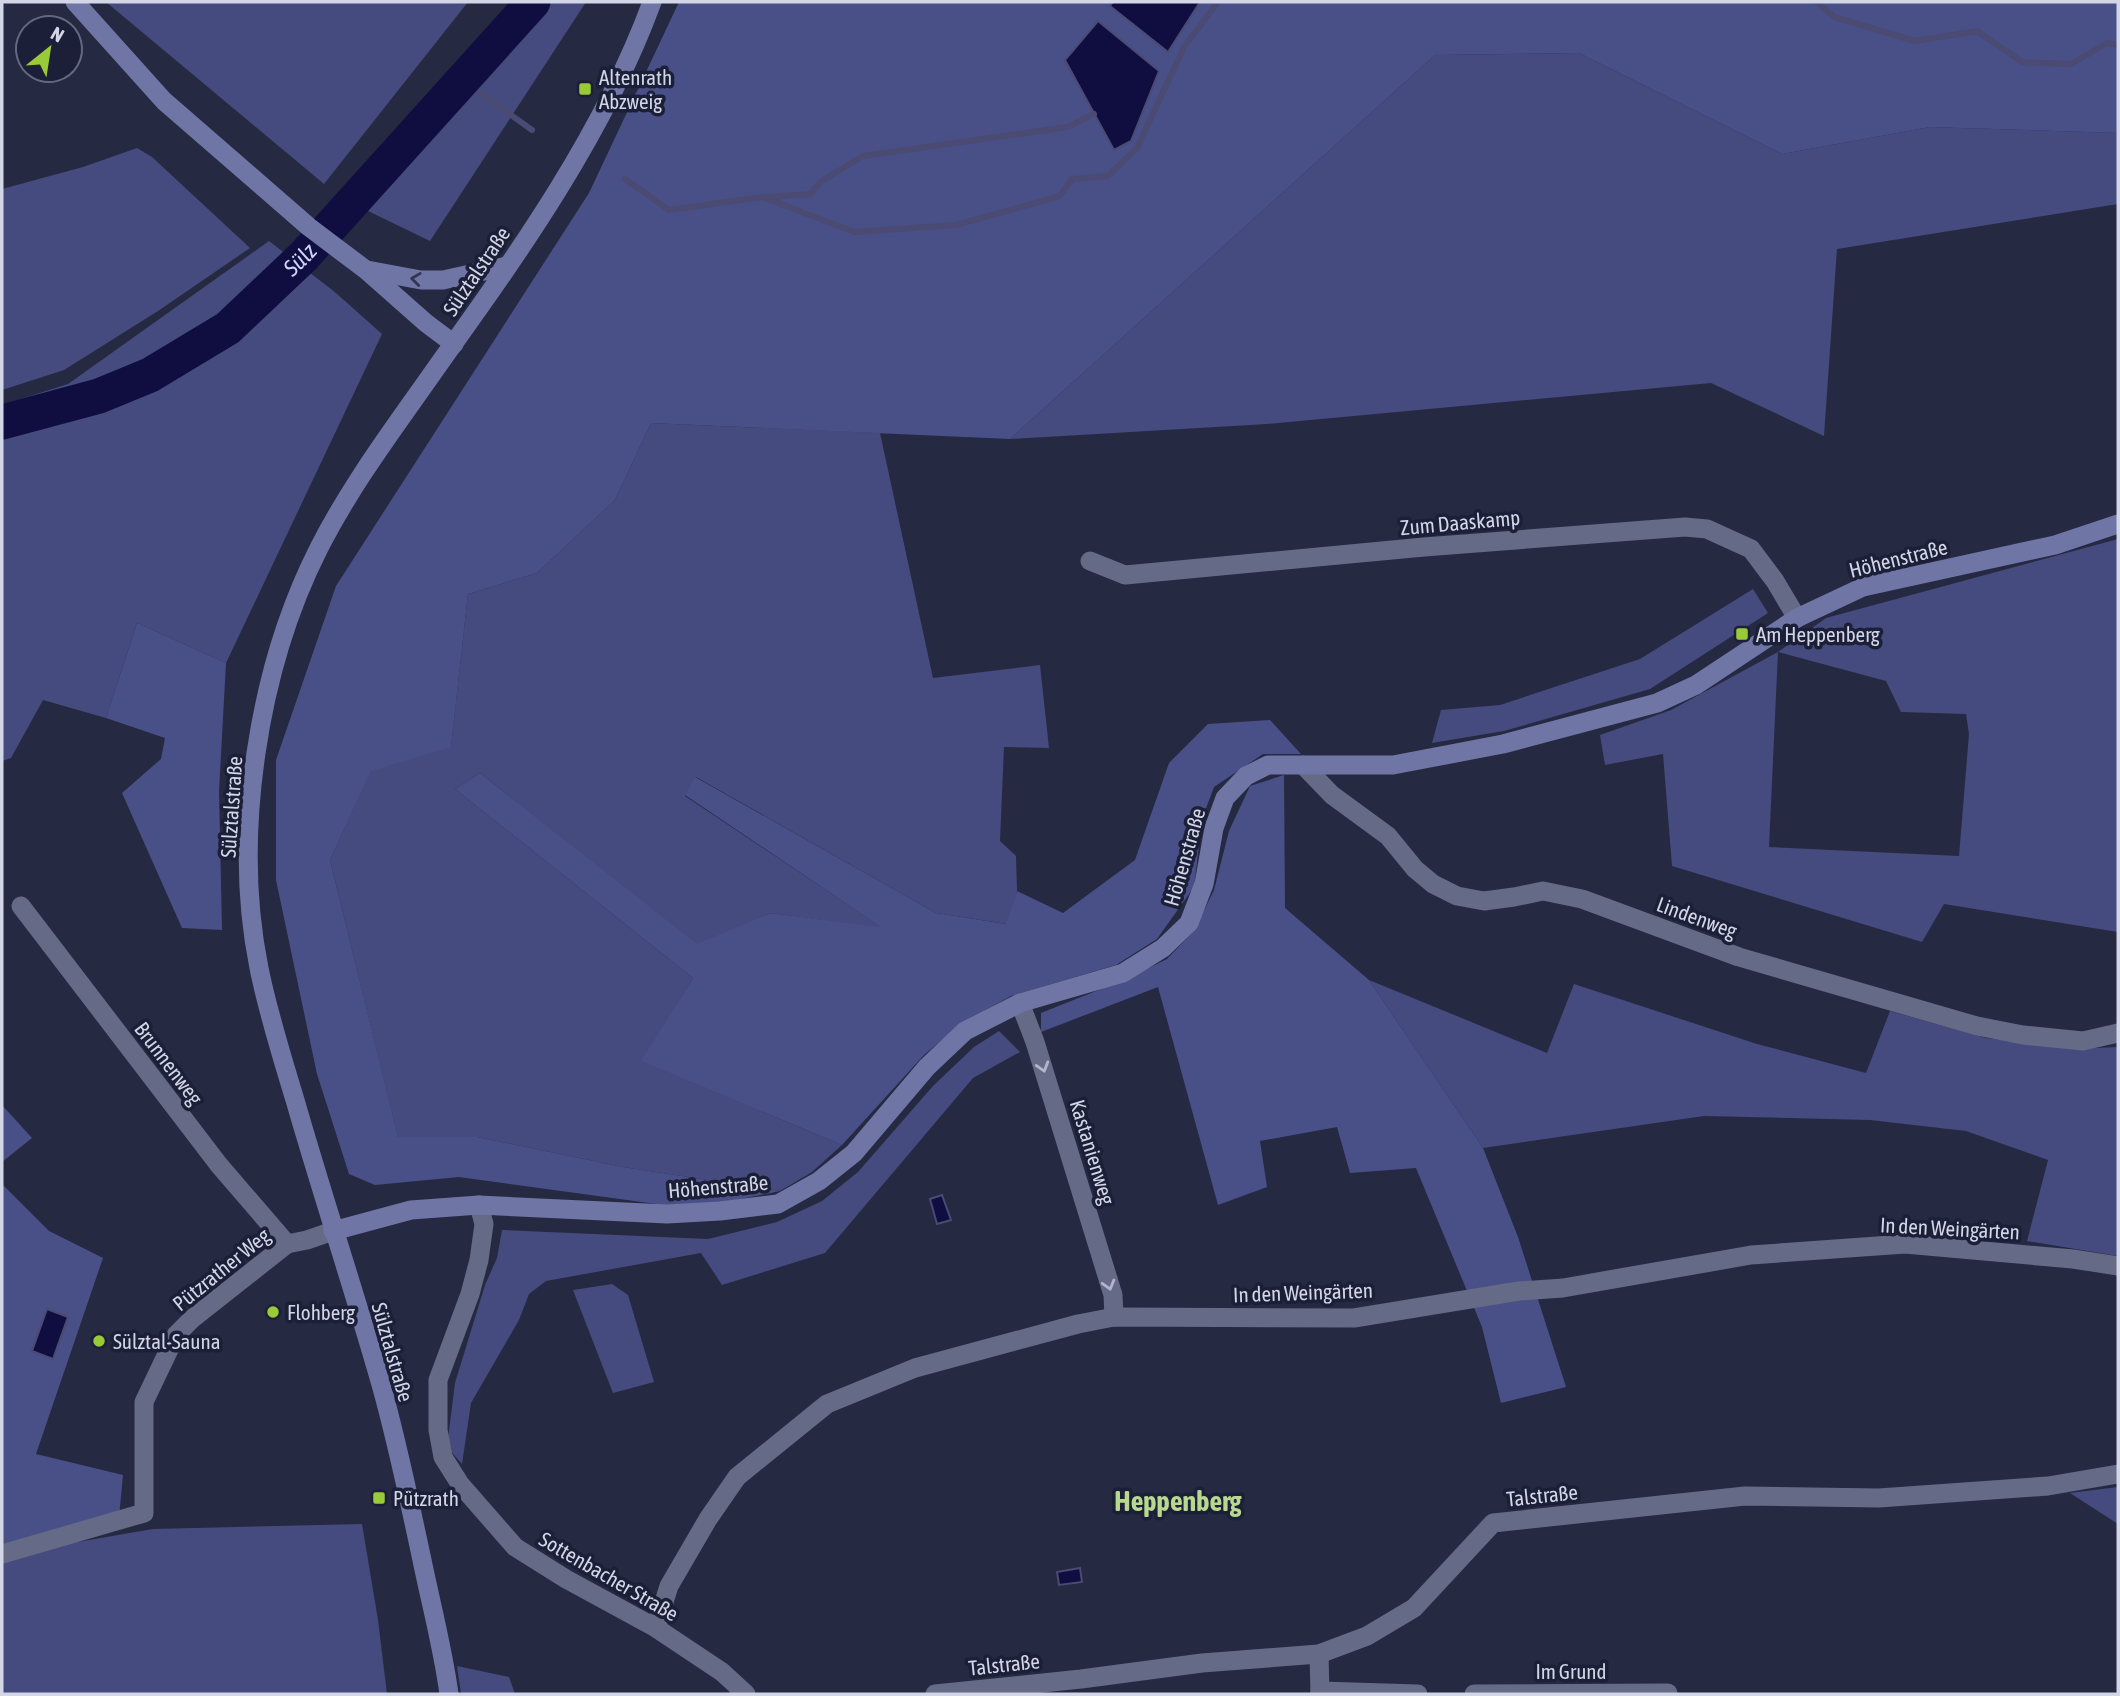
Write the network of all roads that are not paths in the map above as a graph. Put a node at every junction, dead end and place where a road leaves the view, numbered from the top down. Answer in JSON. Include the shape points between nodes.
{"nodes":[{"id":1,"x":75,"y":2,"type":"edge"},
{"id":2,"x":652,"y":2,"type":"edge"},
{"id":3,"x":507,"y":266,"type":"junction"},
{"id":4,"x":366,"y":270,"type":"junction"},
{"id":5,"x":454,"y":344,"type":"junction"},
{"id":6,"x":2118,"y":524,"type":"edge"},
{"id":7,"x":1090,"y":561,"type":"dead end"},
{"id":8,"x":1797,"y":618,"type":"junction"},
{"id":9,"x":1303,"y":765,"type":"junction"},
{"id":10,"x":21,"y":906,"type":"dead end"},
{"id":11,"x":1020,"y":1003,"type":"junction"},
{"id":12,"x":2118,"y":1033,"type":"edge"},
{"id":13,"x":480,"y":1205,"type":"junction"},
{"id":14,"x":333,"y":1231,"type":"junction"},
{"id":15,"x":286,"y":1244,"type":"junction"},
{"id":16,"x":2118,"y":1266,"type":"edge"},
{"id":17,"x":1114,"y":1317,"type":"junction"},
{"id":18,"x":2118,"y":1474,"type":"edge"},
{"id":19,"x":2,"y":1554,"type":"edge"},
{"id":20,"x":656,"y":1628,"type":"junction"},
{"id":21,"x":1320,"y":1654,"type":"junction"},
{"id":22,"x":1320,"y":1693,"type":"edge"},
{"id":23,"x":1668,"y":1693,"type":"edge"},
{"id":24,"x":449,"y":1694,"type":"edge"},
{"id":25,"x":746,"y":1694,"type":"edge"},
{"id":26,"x":935,"y":1694,"type":"edge"},
{"id":27,"x":1418,"y":1694,"type":"edge"},
{"id":28,"x":1474,"y":1694,"type":"edge"}],
"edges":[{"from":1,"to":4,"type":"main road","via":[[164,101],[309,227]]},
{"from":2,"to":3,"type":"main road","name":"Sülztalstraße","via":[[584,145]]},
{"from":3,"to":4,"type":"main road","one_way":true,"via":[[443,281]]},
{"from":3,"to":5,"type":"main road","name":"Sülztalstraße"},
{"from":4,"to":5,"type":"main road"},
{"from":5,"to":14,"type":"main road","name":"Sülztalstraße","via":[[387,437],[318,550],[277,660],[253,780],[249,871],[258,965]]},
{"from":6,"to":8,"type":"main road","name":"Höhenstraße","via":[[2055,545],[1863,587]]},
{"from":7,"to":8,"type":"street","name":"Zum Daaskamp","via":[[1125,575],[1566,535],[1707,529],[1751,549]]},
{"from":8,"to":9,"type":"main road","name":"Höhenstraße","via":[[1696,685],[1657,703],[1503,744],[1393,765]]},
{"from":9,"to":11,"type":"main road","name":"Höhenstraße","via":[[1268,765],[1246,776],[1225,798],[1214,828],[1204,884],[1189,923],[1163,948],[1123,972]]},
{"from":9,"to":12,"type":"street","name":"Lindenweg","via":[[1332,795],[1388,836],[1415,869],[1457,896],[1484,901],[1543,891],[1582,899],[1739,957],[1977,1026],[2083,1041]]},
{"from":10,"to":15,"type":"street","name":"Brunnenweg","via":[[47,925],[219,1166]]},
{"from":11,"to":13,"type":"main road","name":"Höhenstraße","via":[[965,1031],[927,1067],[854,1153],[819,1181],[778,1204],[667,1214]]},
{"from":11,"to":17,"type":"street","name":"Kastanienweg","one_way":true,"via":[[1113,1295]]},
{"from":13,"to":14,"type":"main road","name":"Höhenstraße","via":[[411,1210]]},
{"from":13,"to":20,"type":"street","name":"Sottenbacher Straße","via":[[484,1224],[479,1260],[438,1380],[443,1457],[460,1484],[515,1546]]},
{"from":14,"to":15,"type":"street","name":"Pützrather Weg"},
{"from":14,"to":24,"type":"main road","name":"Sülztalstraße","via":[[381,1384]]},
{"from":15,"to":19,"type":"street","name":"Pützrather Weg","via":[[176,1335],[145,1402],[144,1513]]},
{"from":16,"to":17,"type":"street","name":"In den Weingärten","via":[[1905,1244],[1751,1255],[1354,1318]]},
{"from":17,"to":20,"type":"street","name":"In den Weingärten","via":[[915,1368],[827,1404],[737,1478],[669,1586]]},
{"from":18,"to":21,"type":"street","name":"Talstraße","via":[[2048,1486],[1879,1498],[1745,1496],[1493,1523],[1414,1608],[1367,1636]]},
{"from":20,"to":25,"type":"street","name":"Sottenbacher Straße","via":[[722,1672]]},
{"from":21,"to":22,"type":"street"},
{"from":21,"to":26,"type":"street","name":"Talstraße"},
{"from":22,"to":27,"type":"street"},
{"from":23,"to":28,"type":"street","name":"Im Grund"}]}
